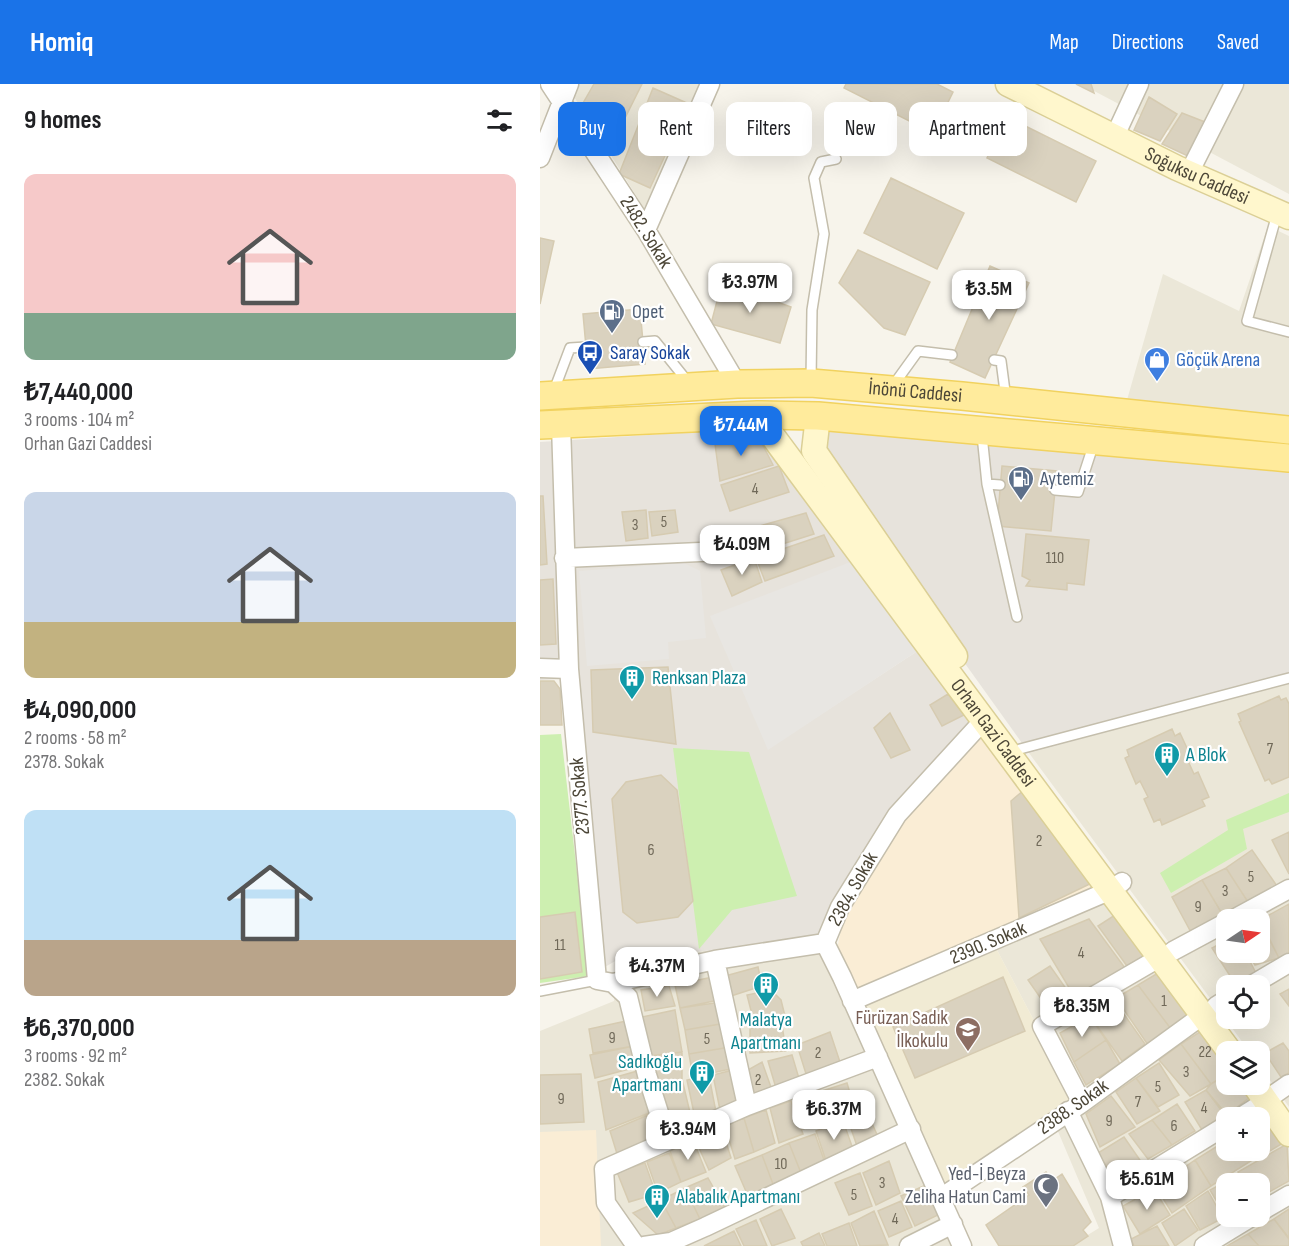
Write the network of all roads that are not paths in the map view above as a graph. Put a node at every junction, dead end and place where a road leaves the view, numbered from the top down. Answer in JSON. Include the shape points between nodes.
{"nodes":[{"id":1,"x":550,"y":84,"type":"edge"},
{"id":2,"x":569,"y":84,"type":"edge"},
{"id":3,"x":710,"y":84,"type":"edge"},
{"id":4,"x":1008,"y":84,"type":"edge"},
{"id":5,"x":1139,"y":84,"type":"edge"},
{"id":6,"x":1234,"y":84,"type":"edge"},
{"id":7,"x":1036,"y":90,"type":"edge"},
{"id":8,"x":560,"y":102,"type":"joint"},
{"id":9,"x":558,"y":108,"type":"edge"},
{"id":10,"x":1114,"y":138,"type":"junction"},
{"id":11,"x":596,"y":156,"type":"edge"},
{"id":12,"x":540,"y":158,"type":"edge"},
{"id":13,"x":836,"y":159,"type":"dead end"},
{"id":14,"x":1189,"y":173,"type":"junction"},
{"id":15,"x":1283,"y":214,"type":"edge"},
{"id":16,"x":646,"y":230,"type":"junction"},
{"id":17,"x":1289,"y":332,"type":"edge"},
{"id":18,"x":643,"y":342,"type":"dead end"},
{"id":19,"x":586,"y":347,"type":"dead end"},
{"id":20,"x":952,"y":356,"type":"dead end"},
{"id":21,"x":994,"y":360,"type":"dead end"},
{"id":22,"x":811,"y":383,"type":"junction"},
{"id":23,"x":737,"y":384,"type":"junction"},
{"id":24,"x":692,"y":387,"type":"junction"},
{"id":25,"x":889,"y":391,"type":"junction"},
{"id":26,"x":546,"y":396,"type":"edge"},
{"id":27,"x":1006,"y":401,"type":"junction"},
{"id":28,"x":757,"y":416,"type":"junction"},
{"id":29,"x":818,"y":416,"type":"junction"},
{"id":30,"x":551,"y":425,"type":"edge"},
{"id":31,"x":981,"y":429,"type":"junction"},
{"id":32,"x":1289,"y":430,"type":"edge"},
{"id":33,"x":1094,"y":441,"type":"junction"},
{"id":34,"x":1289,"y":458,"type":"edge"},
{"id":35,"x":987,"y":484,"type":"junction"},
{"id":36,"x":1000,"y":485,"type":"dead end"},
{"id":37,"x":1055,"y":490,"type":"dead end"},
{"id":38,"x":723,"y":550,"type":"dead end"},
{"id":39,"x":564,"y":558,"type":"junction"},
{"id":40,"x":1017,"y":617,"type":"dead end"},
{"id":41,"x":540,"y":668,"type":"edge"},
{"id":42,"x":569,"y":669,"type":"junction"},
{"id":43,"x":1289,"y":678,"type":"edge"},
{"id":44,"x":983,"y":721,"type":"junction"},
{"id":45,"x":1020,"y":749,"type":"junction"},
{"id":46,"x":1116,"y":886,"type":"junction"},
{"id":47,"x":1289,"y":889,"type":"edge"},
{"id":48,"x":1252,"y":909,"type":"edge"},
{"id":49,"x":1216,"y":928,"type":"edge"},
{"id":50,"x":825,"y":943,"type":"junction"},
{"id":51,"x":1166,"y":955,"type":"junction"},
{"id":52,"x":716,"y":960,"type":"junction"},
{"id":53,"x":1289,"y":963,"type":"edge"},
{"id":54,"x":1269,"y":975,"type":"edge"},
{"id":55,"x":605,"y":981,"type":"junction"},
{"id":56,"x":540,"y":991,"type":"edge"},
{"id":57,"x":852,"y":1001,"type":"junction"},
{"id":58,"x":1215,"y":1007,"type":"edge"},
{"id":59,"x":1226,"y":1041,"type":"edge"},
{"id":60,"x":1239,"y":1041,"type":"edge"},
{"id":61,"x":878,"y":1057,"type":"junction"},
{"id":62,"x":1275,"y":1095,"type":"edge"},
{"id":63,"x":747,"y":1106,"type":"junction"},
{"id":64,"x":1075,"y":1107,"type":"junction"},
{"id":65,"x":1256,"y":1107,"type":"edge"},
{"id":66,"x":911,"y":1129,"type":"junction"},
{"id":67,"x":1216,"y":1132,"type":"edge"},
{"id":68,"x":1289,"y":1134,"type":"edge"},
{"id":69,"x":668,"y":1141,"type":"junction"},
{"id":70,"x":1289,"y":1195,"type":"edge"},
{"id":71,"x":942,"y":1197,"type":"junction"},
{"id":72,"x":1110,"y":1197,"type":"junction"},
{"id":73,"x":1270,"y":1206,"type":"edge"},
{"id":74,"x":953,"y":1224,"type":"junction"},
{"id":75,"x":1235,"y":1227,"type":"edge"},
{"id":76,"x":636,"y":1246,"type":"edge"},
{"id":77,"x":644,"y":1246,"type":"edge"},
{"id":78,"x":909,"y":1246,"type":"edge"},
{"id":79,"x":962,"y":1246,"type":"edge"},
{"id":80,"x":1123,"y":1246,"type":"edge"},
{"id":81,"x":1204,"y":1246,"type":"edge"}],
"edges":[{"from":1,"to":8,"type":"street","name":"2482. Sokak"},
{"from":2,"to":8,"type":"street"},
{"from":3,"to":16,"type":"street"},
{"from":4,"to":7,"type":"street","name":"Soğuksu Caddesi"},
{"from":5,"to":10,"type":"street"},
{"from":6,"to":14,"type":"street"},
{"from":7,"to":10,"type":"street","name":"Soğuksu Caddesi"},
{"from":9,"to":12,"type":"street"},
{"from":10,"to":14,"type":"street","name":"Soğuksu Caddesi"},
{"from":11,"to":16,"type":"street","name":"2482. Sokak"},
{"from":13,"to":22,"type":"lane","via":[[821,162],[814,178],[824,234],[812,310]]},
{"from":14,"to":15,"type":"street","name":"Soğuksu Caddesi"},
{"from":15,"to":17,"type":"lane","via":[[1247,321]]},
{"from":16,"to":23,"type":"street","name":"2482. Sokak"},
{"from":18,"to":24,"type":"lane","via":[[656,341]]},
{"from":19,"to":26,"type":"lane","via":[[570,348]]},
{"from":20,"to":25,"type":"lane","via":[[918,351]]},
{"from":21,"to":27,"type":"lane","via":[[1001,361]]},
{"from":22,"to":23,"type":"main road","name":"İnönü Caddesi"},
{"from":22,"to":25,"type":"main road","name":"İnönü Caddesi"},
{"from":23,"to":24,"type":"main road","name":"İnönü Caddesi"},
{"from":24,"to":26,"type":"main road","name":"İnönü Caddesi"},
{"from":25,"to":27,"type":"main road","name":"İnönü Caddesi"},
{"from":27,"to":32,"type":"main road","name":"İnönü Caddesi"},
{"from":28,"to":29,"type":"main road","name":"İnönü Caddesi"},
{"from":28,"to":30,"type":"main road","name":"İnönü Caddesi"},
{"from":28,"to":44,"type":"street","name":"Orhan Gazi Caddesi"},
{"from":29,"to":31,"type":"main road","name":"İnönü Caddesi"},
{"from":29,"to":45,"type":"street","name":"Orhan Gazi Caddesi","via":[[814,452],[823,467]]},
{"from":30,"to":39,"type":"street","name":"2377. Sokak"},
{"from":31,"to":33,"type":"main road","name":"İnönü Caddesi"},
{"from":31,"to":35,"type":"lane"},
{"from":33,"to":34,"type":"main road","name":"İnönü Caddesi"},
{"from":33,"to":37,"type":"lane","via":[[1078,492]]},
{"from":35,"to":36,"type":"lane"},
{"from":35,"to":40,"type":"lane"},
{"from":38,"to":39,"type":"street"},
{"from":39,"to":42,"type":"street","name":"2377. Sokak"},
{"from":41,"to":42,"type":"street"},
{"from":42,"to":55,"type":"street","name":"2377. Sokak"},
{"from":43,"to":45,"type":"lane"},
{"from":44,"to":46,"type":"street","name":"Orhan Gazi Caddesi"},
{"from":44,"to":50,"type":"street","name":"2384. Sokak","via":[[897,815],[840,907]]},
{"from":45,"to":46,"type":"street","name":"Orhan Gazi Caddesi"},
{"from":46,"to":51,"type":"street","name":"Orhan Gazi Caddesi"},
{"from":46,"to":57,"type":"street","name":"2390. Sokak"},
{"from":47,"to":48,"type":"street"},
{"from":49,"to":51,"type":"street"},
{"from":50,"to":52,"type":"street"},
{"from":50,"to":57,"type":"street","name":"2384. Sokak"},
{"from":51,"to":58,"type":"street","name":"Orhan Gazi Caddesi"},
{"from":51,"to":64,"type":"street","via":[[1042,1026]]},
{"from":52,"to":55,"type":"street"},
{"from":52,"to":63,"type":"street"},
{"from":53,"to":54,"type":"street"},
{"from":55,"to":56,"type":"lane"},
{"from":55,"to":69,"type":"street","via":[[628,996]]},
{"from":57,"to":61,"type":"street","name":"2384. Sokak"},
{"from":58,"to":59,"type":"street","name":"Orhan Gazi Caddesi"},
{"from":58,"to":60,"type":"street","name":"Orhan Gazi Caddesi"},
{"from":58,"to":64,"type":"street","name":"2388. Sokak"},
{"from":61,"to":63,"type":"street"},
{"from":61,"to":66,"type":"street","name":"2384. Sokak"},
{"from":62,"to":65,"type":"street"},
{"from":62,"to":68,"type":"street"},
{"from":63,"to":69,"type":"street"},
{"from":64,"to":71,"type":"street","name":"2388. Sokak"},
{"from":64,"to":72,"type":"street"},
{"from":66,"to":71,"type":"street","name":"2384. Sokak"},
{"from":66,"to":77,"type":"street","via":[[705,1227],[670,1242]]},
{"from":67,"to":72,"type":"street"},
{"from":69,"to":76,"type":"street","via":[[604,1169],[606,1203]]},
{"from":70,"to":73,"type":"street"},
{"from":71,"to":74,"type":"street","name":"2384. Sokak"},
{"from":72,"to":80,"type":"street"},
{"from":74,"to":78,"type":"street"},
{"from":74,"to":79,"type":"street","name":"2384. Sokak"},
{"from":75,"to":81,"type":"street"}]}
